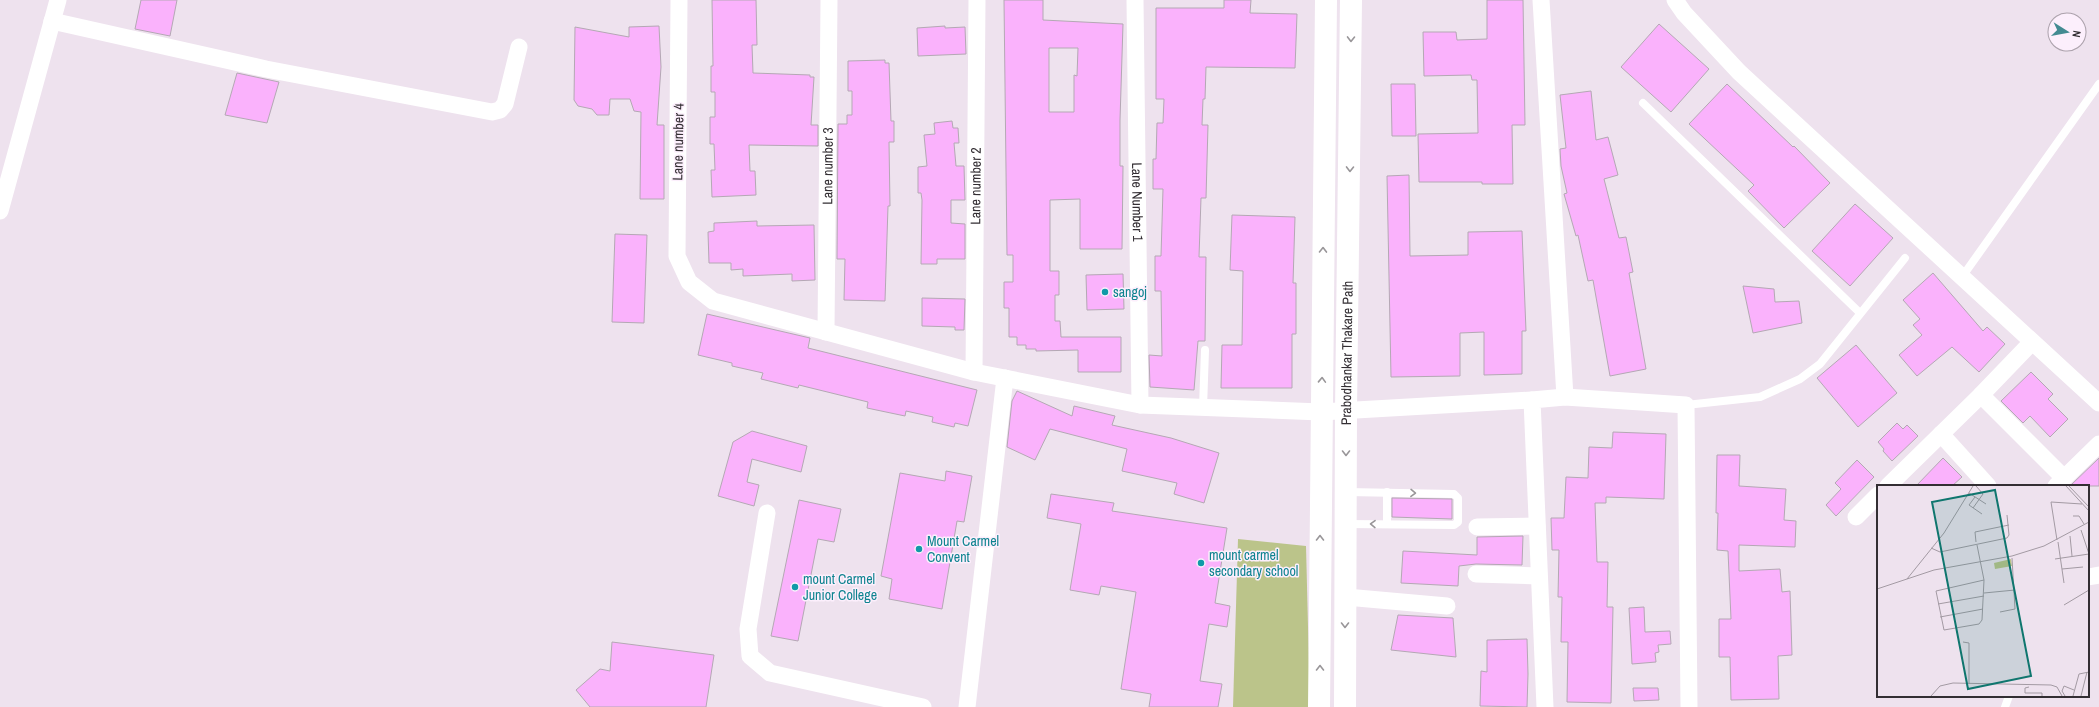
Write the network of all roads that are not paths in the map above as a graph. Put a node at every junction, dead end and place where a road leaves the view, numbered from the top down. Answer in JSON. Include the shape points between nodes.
{"nodes":[{"id":1,"x":58,"y":0,"type":"edge"},
{"id":2,"x":679,"y":0,"type":"edge"},
{"id":3,"x":829,"y":0,"type":"edge"},
{"id":4,"x":977,"y":0,"type":"edge"},
{"id":5,"x":1135,"y":0,"type":"edge"},
{"id":6,"x":1326,"y":0,"type":"edge"},
{"id":7,"x":1351,"y":0,"type":"edge"},
{"id":8,"x":1541,"y":0,"type":"edge"},
{"id":9,"x":1675,"y":0,"type":"edge"},
{"id":10,"x":52,"y":21,"type":"junction"},
{"id":11,"x":519,"y":47,"type":"dead end"},
{"id":12,"x":2099,"y":84,"type":"edge"},
{"id":13,"x":1643,"y":103,"type":"dead end"},
{"id":14,"x":0,"y":211,"type":"edge"},
{"id":15,"x":1905,"y":258,"type":"dead end"},
{"id":16,"x":1962,"y":278,"type":"junction"},
{"id":17,"x":1860,"y":313,"type":"junction"},
{"id":18,"x":826,"y":332,"type":"junction"},
{"id":19,"x":2032,"y":342,"type":"junction"},
{"id":20,"x":1205,"y":350,"type":"dead end"},
{"id":21,"x":974,"y":372,"type":"junction"},
{"id":22,"x":1005,"y":378,"type":"junction"},
{"id":23,"x":1981,"y":395,"type":"junction"},
{"id":24,"x":1565,"y":397,"type":"junction"},
{"id":25,"x":1532,"y":400,"type":"junction"},
{"id":26,"x":2099,"y":403,"type":"edge"},
{"id":27,"x":1140,"y":405,"type":"junction"},
{"id":28,"x":1686,"y":405,"type":"junction"},
{"id":29,"x":1203,"y":408,"type":"junction"},
{"id":30,"x":1346,"y":411,"type":"junction"},
{"id":31,"x":1321,"y":412,"type":"junction"},
{"id":32,"x":1941,"y":434,"type":"junction"},
{"id":33,"x":2099,"y":444,"type":"edge"},
{"id":34,"x":2060,"y":482,"type":"edge"},
{"id":35,"x":1889,"y":485,"type":"edge"},
{"id":36,"x":1987,"y":485,"type":"edge"},
{"id":37,"x":1346,"y":492,"type":"junction"},
{"id":38,"x":1387,"y":492,"type":"junction"},
{"id":39,"x":1877,"y":496,"type":"edge"},
{"id":40,"x":767,"y":513,"type":"dead end"},
{"id":41,"x":1856,"y":516,"type":"dead end"},
{"id":42,"x":1346,"y":524,"type":"junction"},
{"id":43,"x":1387,"y":524,"type":"junction"},
{"id":44,"x":1532,"y":526,"type":"junction"},
{"id":45,"x":1477,"y":527,"type":"dead end"},
{"id":46,"x":1476,"y":574,"type":"dead end"},
{"id":47,"x":2099,"y":575,"type":"edge"},
{"id":48,"x":1534,"y":576,"type":"junction"},
{"id":49,"x":2089,"y":577,"type":"edge"},
{"id":50,"x":1346,"y":597,"type":"junction"},
{"id":51,"x":1447,"y":606,"type":"dead end"},
{"id":52,"x":2009,"y":697,"type":"edge"},
{"id":53,"x":923,"y":707,"type":"edge"},
{"id":54,"x":967,"y":707,"type":"edge"},
{"id":55,"x":1319,"y":707,"type":"edge"},
{"id":56,"x":1345,"y":707,"type":"edge"},
{"id":57,"x":1545,"y":707,"type":"edge"},
{"id":58,"x":1689,"y":707,"type":"edge"},
{"id":59,"x":2005,"y":707,"type":"edge"}],
"edges":[{"from":1,"to":10,"type":"street"},
{"from":2,"to":18,"type":"street","name":"Lane number 4","via":[[676,256],[689,282],[713,301]]},
{"from":3,"to":18,"type":"street","name":"Lane number 3"},
{"from":4,"to":21,"type":"street","name":"Lane number 2"},
{"from":5,"to":27,"type":"street","name":"Lane Number 1"},
{"from":31,"to":6,"type":"main road","name":"Prabodhankar Thakare Path","one_way":true},
{"from":7,"to":30,"type":"main road","name":"Prabodhankar Thakare Path","one_way":true},
{"from":8,"to":24,"type":"street"},
{"from":9,"to":16,"type":"street","via":[[1739,72]]},
{"from":10,"to":11,"type":"street","via":[[266,68],[492,112],[500,110],[505,104]]},
{"from":10,"to":14,"type":"street"},
{"from":12,"to":16,"type":"lane"},
{"from":13,"to":17,"type":"lane"},
{"from":15,"to":17,"type":"lane"},
{"from":16,"to":19,"type":"street"},
{"from":17,"to":28,"type":"lane","via":[[1820,364],[1800,379],[1760,397]]},
{"from":18,"to":21,"type":"street"},
{"from":19,"to":23,"type":"street"},
{"from":19,"to":26,"type":"street"},
{"from":20,"to":29,"type":"lane"},
{"from":21,"to":22,"type":"street"},
{"from":22,"to":27,"type":"street"},
{"from":22,"to":54,"type":"street"},
{"from":23,"to":32,"type":"street"},
{"from":23,"to":34,"type":"street"},
{"from":24,"to":25,"type":"street"},
{"from":24,"to":28,"type":"street"},
{"from":25,"to":30,"type":"street"},
{"from":25,"to":44,"type":"street"},
{"from":27,"to":29,"type":"street"},
{"from":28,"to":58,"type":"street"},
{"from":29,"to":31,"type":"street"},
{"from":30,"to":31,"type":"street"},
{"from":30,"to":37,"type":"main road","name":"Prabodhankar Thakare Path","one_way":true},
{"from":55,"to":31,"type":"main road","name":"Prabodhankar Thakare Path","one_way":true},
{"from":32,"to":35,"type":"street"},
{"from":32,"to":36,"type":"street"},
{"from":33,"to":34,"type":"street"},
{"from":37,"to":38,"type":"lane"},
{"from":37,"to":42,"type":"main road","name":"Prabodhankar Thakare Path"},
{"from":38,"to":43,"type":"lane"},
{"from":38,"to":43,"type":"lane","one_way":true,"via":[[1454,494],[1458,498],[1457,524]]},
{"from":39,"to":41,"type":"street"},
{"from":40,"to":53,"type":"street","via":[[748,628],[750,656],[770,673]]},
{"from":43,"to":42,"type":"lane","one_way":true},
{"from":42,"to":50,"type":"main road","name":"Prabodhankar Thakare Path"},
{"from":44,"to":45,"type":"street"},
{"from":44,"to":48,"type":"street"},
{"from":46,"to":48,"type":"street"},
{"from":47,"to":49,"type":"street"},
{"from":48,"to":57,"type":"street"},
{"from":50,"to":51,"type":"street"},
{"from":50,"to":56,"type":"main road","name":"Prabodhankar Thakare Path","one_way":true},
{"from":52,"to":59,"type":"lane"}]}
